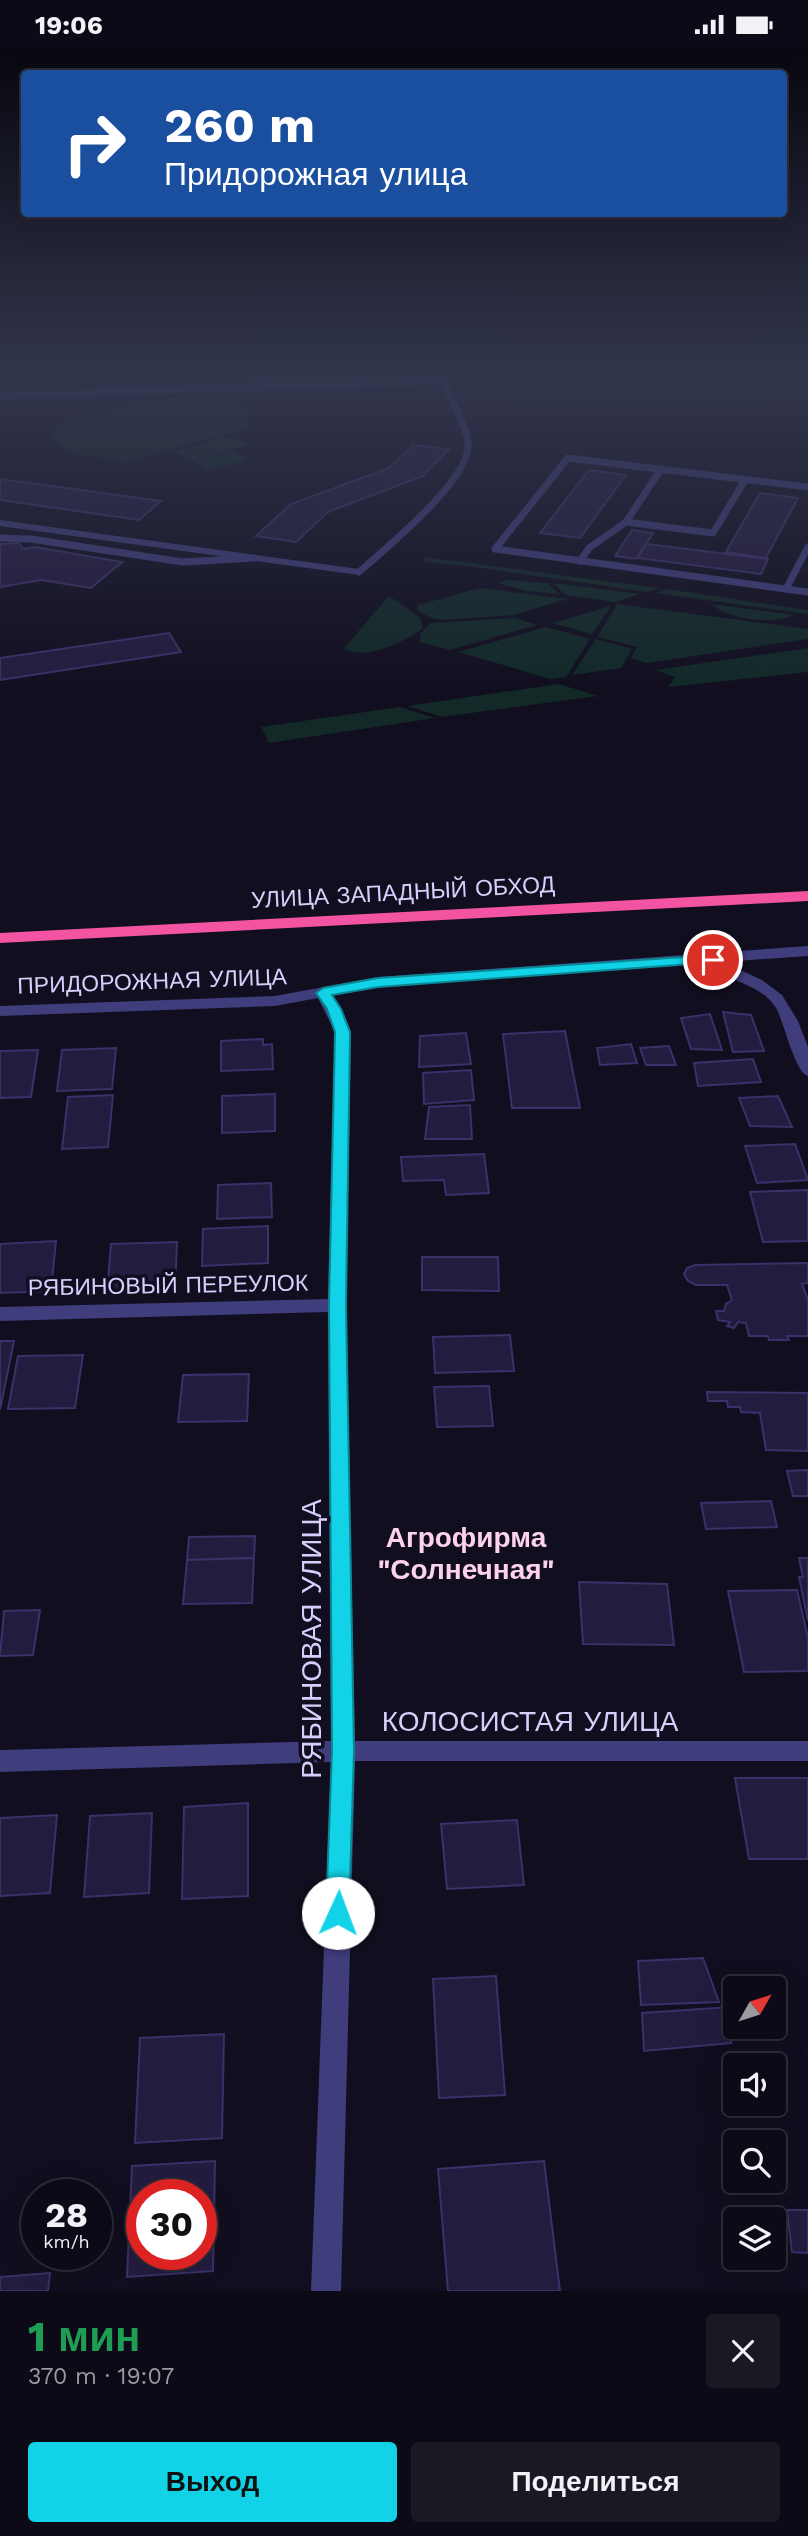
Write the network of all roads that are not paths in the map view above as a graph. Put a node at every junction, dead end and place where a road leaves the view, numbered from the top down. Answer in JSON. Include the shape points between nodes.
{"nodes":[{"id":1,"x":745,"y":480,"type":"edge"},
{"id":2,"x":450,"y":481,"type":"edge"},
{"id":3,"x":550,"y":481,"type":"edge"},
{"id":4,"x":653,"y":481,"type":"edge"},
{"id":5,"x":751,"y":481,"type":"edge"},
{"id":6,"x":808,"y":487,"type":"edge"},
{"id":7,"x":626,"y":521,"type":"junction"},
{"id":8,"x":0,"y":523,"type":"edge"},
{"id":9,"x":0,"y":538,"type":"edge"},
{"id":10,"x":808,"y":546,"type":"edge"},
{"id":11,"x":254,"y":558,"type":"junction"},
{"id":12,"x":580,"y":561,"type":"junction"},
{"id":13,"x":359,"y":572,"type":"joint"},
{"id":14,"x":786,"y":589,"type":"junction"},
{"id":15,"x":808,"y":592,"type":"edge"},
{"id":16,"x":808,"y":896,"type":"edge"},
{"id":17,"x":808,"y":908,"type":"edge"},
{"id":18,"x":0,"y":938,"type":"edge"},
{"id":19,"x":0,"y":950,"type":"edge"},
{"id":20,"x":808,"y":951,"type":"edge"},
{"id":21,"x":713,"y":960,"type":"junction"},
{"id":22,"x":323,"y":993,"type":"junction"},
{"id":23,"x":0,"y":1011,"type":"edge"},
{"id":24,"x":808,"y":1070,"type":"edge"},
{"id":25,"x":337,"y":1305,"type":"junction"},
{"id":26,"x":0,"y":1314,"type":"edge"},
{"id":27,"x":343,"y":1751,"type":"junction"},
{"id":28,"x":808,"y":1751,"type":"edge"},
{"id":29,"x":0,"y":1761,"type":"edge"},
{"id":30,"x":326,"y":2291,"type":"edge"}],
"edges":[{"from":1,"to":7,"type":"lane","via":[[713,533]]},
{"from":2,"to":13,"type":"lane"},
{"from":3,"to":12,"type":"lane","via":[[495,549]]},
{"from":4,"to":7,"type":"lane"},
{"from":5,"to":6,"type":"lane"},
{"from":7,"to":12,"type":"lane","via":[[589,548]]},
{"from":8,"to":11,"type":"street"},
{"from":9,"to":11,"type":"lane","via":[[183,562]]},
{"from":10,"to":14,"type":"lane"},
{"from":11,"to":13,"type":"street"},
{"from":12,"to":14,"type":"lane"},
{"from":14,"to":15,"type":"lane"},
{"from":16,"to":18,"type":"highway","name":"УЛИЦА ЗАПАДНЫЙ ОБХОД"},
{"from":17,"to":19,"type":"highway","name":"УЛИЦА ЗАПАДНЫЙ ОБХОД"},
{"from":20,"to":21,"type":"street","name":"ПРИДОРОЖНАЯ УЛИЦА"},
{"from":21,"to":22,"type":"street","name":"ПРИДОРОЖНАЯ УЛИЦА","via":[[378,982]]},
{"from":21,"to":24,"type":"street","via":[[773,993],[783,1005]]},
{"from":22,"to":23,"type":"street","name":"ПРИДОРОЖНАЯ УЛИЦА","via":[[275,1001]]},
{"from":22,"to":25,"type":"street","name":"РЯБИНОВАЯ УЛИЦА","via":[[343,1032]]},
{"from":25,"to":26,"type":"street","name":"РЯБИНОВЫЙ ПЕРЕУЛОК"},
{"from":25,"to":27,"type":"street","name":"РЯБИНОВАЯ УЛИЦА"},
{"from":27,"to":28,"type":"street","name":"КОЛОСИСТАЯ УЛИЦА"},
{"from":27,"to":29,"type":"street","name":"КОЛОСИСТАЯ УЛИЦА"},
{"from":27,"to":30,"type":"street","name":"РЯБИНОВАЯ УЛИЦА"}]}
